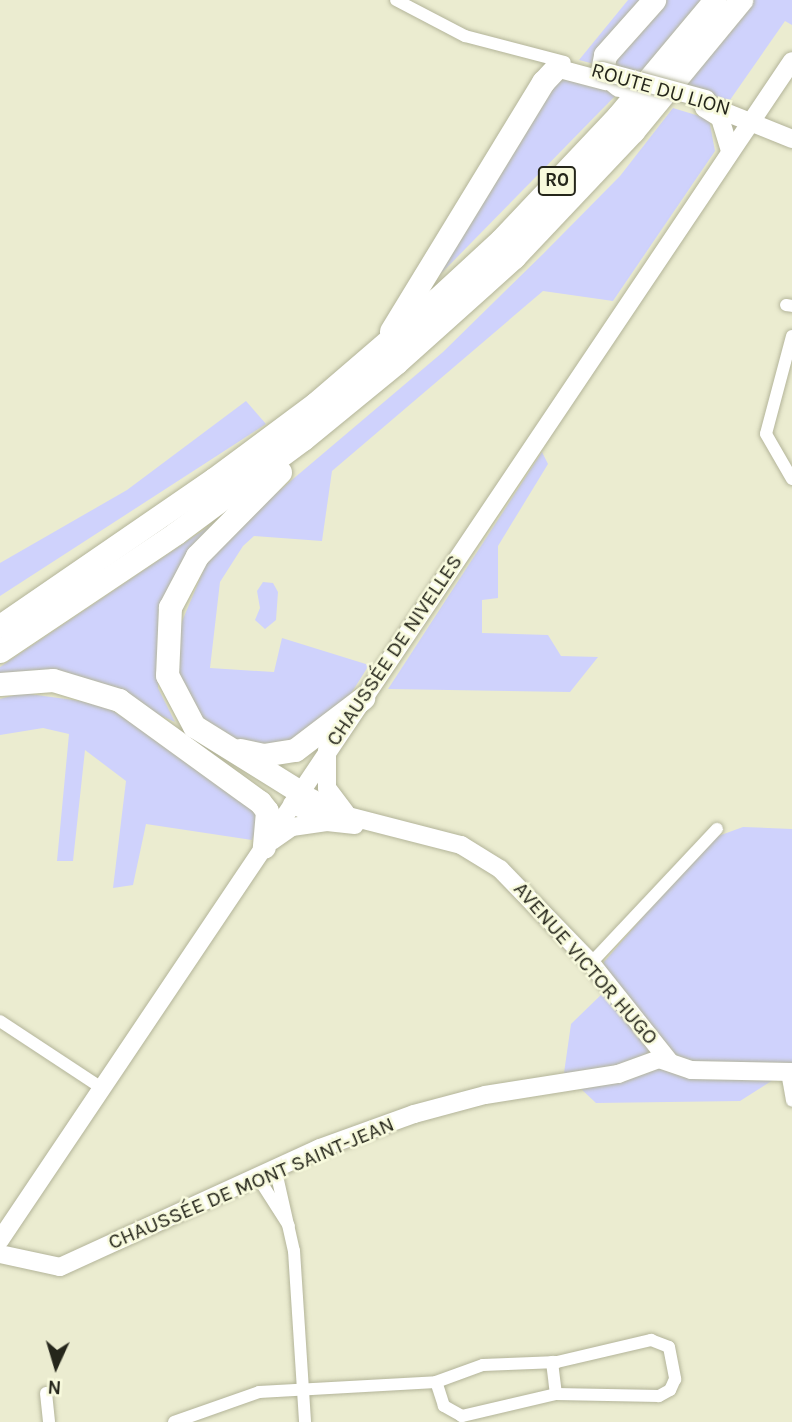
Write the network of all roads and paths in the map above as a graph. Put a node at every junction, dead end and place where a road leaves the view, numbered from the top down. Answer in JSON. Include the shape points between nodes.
{"nodes":[{"id":1,"x":396,"y":0,"type":"edge"},
{"id":2,"x":654,"y":0,"type":"edge"},
{"id":3,"x":715,"y":0,"type":"edge"},
{"id":4,"x":741,"y":0,"type":"edge"},
{"id":5,"x":792,"y":61,"type":"edge"},
{"id":6,"x":562,"y":66,"type":"junction"},
{"id":7,"x":609,"y":79,"type":"junction"},
{"id":8,"x":700,"y":101,"type":"junction"},
{"id":9,"x":751,"y":120,"type":"junction"},
{"id":10,"x":792,"y":139,"type":"edge"},
{"id":11,"x":730,"y":151,"type":"junction"},
{"id":12,"x":792,"y":336,"type":"edge"},
{"id":13,"x":383,"y":346,"type":"junction"},
{"id":14,"x":303,"y":439,"type":"junction"},
{"id":15,"x":792,"y":480,"type":"edge"},
{"id":16,"x":62,"y":585,"type":"junction"},
{"id":17,"x":0,"y":611,"type":"edge"},
{"id":18,"x":0,"y":626,"type":"edge"},
{"id":19,"x":0,"y":651,"type":"edge"},
{"id":20,"x":0,"y":684,"type":"edge"},
{"id":21,"x":363,"y":698,"type":"junction"},
{"id":22,"x":223,"y":746,"type":"junction"},
{"id":23,"x":192,"y":750,"type":"junction"},
{"id":24,"x":327,"y":750,"type":"junction"},
{"id":25,"x":296,"y":798,"type":"junction"},
{"id":26,"x":348,"y":816,"type":"junction"},
{"id":27,"x":327,"y":822,"type":"junction"},
{"id":28,"x":383,"y":824,"type":"junction"},
{"id":29,"x":717,"y":829,"type":"dead end"},
{"id":30,"x":264,"y":847,"type":"junction"},
{"id":31,"x":591,"y":963,"type":"junction"},
{"id":32,"x":0,"y":1021,"type":"edge"},
{"id":33,"x":669,"y":1061,"type":"junction"},
{"id":34,"x":790,"y":1072,"type":"edge"},
{"id":35,"x":103,"y":1089,"type":"junction"},
{"id":36,"x":792,"y":1101,"type":"edge"},
{"id":37,"x":275,"y":1167,"type":"junction"},
{"id":38,"x":257,"y":1175,"type":"junction"},
{"id":39,"x":289,"y":1226,"type":"junction"},
{"id":40,"x":0,"y":1240,"type":"edge"},
{"id":41,"x":0,"y":1254,"type":"edge"},
{"id":42,"x":552,"y":1362,"type":"junction"},
{"id":43,"x":436,"y":1382,"type":"junction"},
{"id":44,"x":303,"y":1388,"type":"junction"},
{"id":45,"x":46,"y":1393,"type":"dead end"},
{"id":46,"x":556,"y":1394,"type":"junction"},
{"id":47,"x":49,"y":1422,"type":"edge"},
{"id":48,"x":174,"y":1422,"type":"edge"},
{"id":49,"x":305,"y":1422,"type":"edge"}],
"edges":[{"from":1,"to":6,"type":"street","name":"ROUTE DU LION","via":[[465,36]]},
{"from":2,"to":7,"type":"highway","via":[[605,55]]},
{"from":3,"to":13,"type":"highway","number":"R0","via":[[618,116],[501,240]]},
{"from":4,"to":14,"type":"highway","number":"R0","via":[[633,131],[514,257]]},
{"from":5,"to":9,"type":"main road","name":"CHAUSSÉE DE NIVELLES"},
{"from":6,"to":7,"type":"main road","name":"ROUTE DU LION"},
{"from":6,"to":13,"type":"highway","via":[[543,82]]},
{"from":7,"to":8,"type":"main road","name":"ROUTE DU LION"},
{"from":8,"to":9,"type":"main road","name":"ROUTE DU LION","via":[[733,107]]},
{"from":8,"to":11,"type":"main road","name":"ROUTE DU LION","via":[[720,118]]},
{"from":9,"to":10,"type":"main road","name":"ROUTE DU LION"},
{"from":9,"to":11,"type":"main road","name":"CHAUSSÉE DE NIVELLES"},
{"from":11,"to":21,"type":"main road","name":"CHAUSSÉE DE NIVELLES"},
{"from":12,"to":15,"type":"street","via":[[766,434]]},
{"from":13,"to":16,"type":"highway","number":"R0","via":[[215,480]]},
{"from":14,"to":19,"type":"highway","number":"R0","via":[[166,540]]},
{"from":14,"to":22,"type":"highway","via":[[295,458],[197,556],[170,607],[167,675],[194,726]]},
{"from":16,"to":17,"type":"highway","via":[[29,594]]},
{"from":16,"to":18,"type":"highway","number":"R0"},
{"from":20,"to":23,"type":"highway","via":[[53,680],[96,691],[118,700]]},
{"from":21,"to":22,"type":"highway","via":[[295,750],[263,755]]},
{"from":21,"to":24,"type":"main road","name":"CHAUSSÉE DE NIVELLES"},
{"from":22,"to":25,"type":"highway"},
{"from":23,"to":25,"type":"highway"},
{"from":23,"to":30,"type":"highway","via":[[245,787],[267,811]]},
{"from":24,"to":25,"type":"main road","name":"CHAUSSÉE DE NIVELLES"},
{"from":24,"to":26,"type":"main road","via":[[327,788]]},
{"from":25,"to":26,"type":"main road","name":"AVENUE VICTOR HUGO"},
{"from":25,"to":27,"type":"main road","name":"AVENUE VICTOR HUGO"},
{"from":25,"to":30,"type":"main road","name":"CHAUSSÉE DE NIVELLES"},
{"from":26,"to":28,"type":"main road","name":"AVENUE VICTOR HUGO"},
{"from":27,"to":28,"type":"main road","name":"AVENUE VICTOR HUGO"},
{"from":27,"to":30,"type":"main road","name":"AVENUE VICTOR HUGO","via":[[292,827]]},
{"from":28,"to":31,"type":"main road","name":"AVENUE VICTOR HUGO","via":[[461,845],[500,869]]},
{"from":29,"to":31,"type":"street"},
{"from":30,"to":35,"type":"main road","name":"CHAUSSÉE DE NIVELLES"},
{"from":31,"to":33,"type":"main road","name":"AVENUE VICTOR HUGO"},
{"from":32,"to":35,"type":"street"},
{"from":33,"to":34,"type":"main road","name":"CHAUSSÉE DE MONT SAINT-JEAN","via":[[691,1070]]},
{"from":33,"to":37,"type":"main road","name":"CHAUSSÉE DE MONT SAINT-JEAN","via":[[460,1101],[370,1128]]},
{"from":34,"to":36,"type":"street"},
{"from":35,"to":40,"type":"main road","name":"CHAUSSÉE DE NIVELLES"},
{"from":37,"to":38,"type":"main road","name":"CHAUSSÉE DE MONT SAINT-JEAN"},
{"from":37,"to":39,"type":"street"},
{"from":38,"to":39,"type":"street"},
{"from":38,"to":41,"type":"main road","name":"CHAUSSÉE DE MONT SAINT-JEAN","via":[[54,1268]]},
{"from":39,"to":44,"type":"street","via":[[299,1289]]},
{"from":42,"to":43,"type":"street","via":[[489,1364]]},
{"from":42,"to":46,"type":"street"},
{"from":42,"to":46,"type":"street","via":[[659,1340],[671,1350],[675,1373],[672,1387],[659,1396]]},
{"from":43,"to":44,"type":"street"},
{"from":43,"to":46,"type":"street","via":[[444,1406],[462,1416]]},
{"from":44,"to":48,"type":"street","via":[[259,1392]]},
{"from":44,"to":49,"type":"street"},
{"from":45,"to":47,"type":"street"}]}
